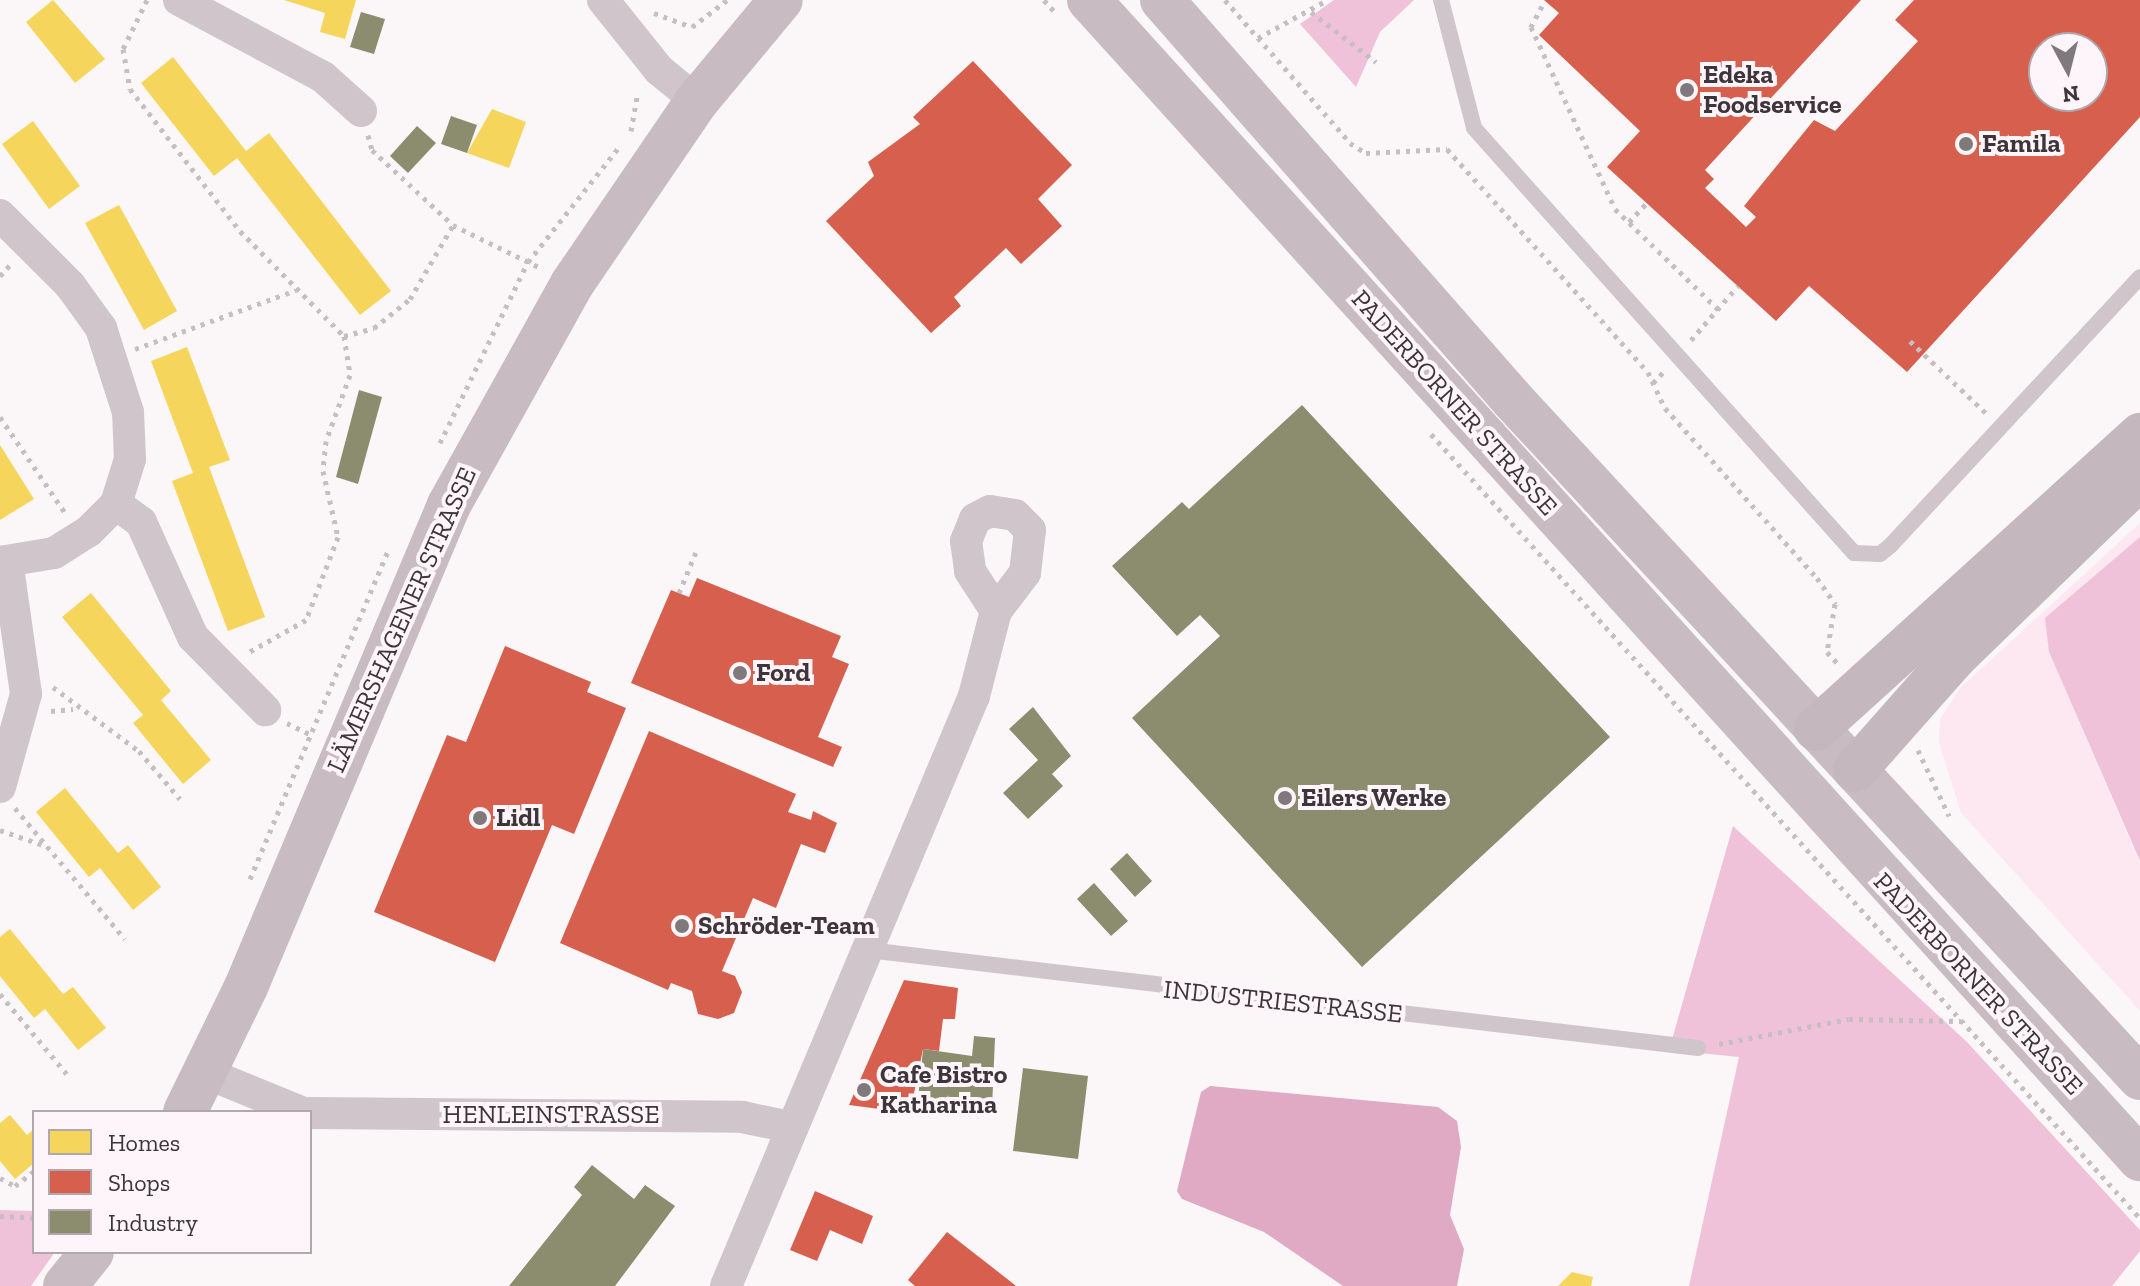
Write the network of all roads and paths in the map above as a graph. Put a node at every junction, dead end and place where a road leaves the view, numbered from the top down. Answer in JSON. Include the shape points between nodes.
{"nodes":[{"id":1,"x":147,"y":0,"type":"edge"},
{"id":2,"x":179,"y":0,"type":"edge"},
{"id":3,"x":603,"y":0,"type":"edge"},
{"id":4,"x":727,"y":0,"type":"edge"},
{"id":5,"x":781,"y":0,"type":"edge"},
{"id":6,"x":1044,"y":0,"type":"edge"},
{"id":7,"x":1162,"y":0,"type":"edge"},
{"id":8,"x":1225,"y":0,"type":"edge"},
{"id":9,"x":1327,"y":0,"type":"edge"},
{"id":10,"x":1441,"y":0,"type":"edge"},
{"id":11,"x":1542,"y":6,"type":"dead end"},
{"id":12,"x":649,"y":9,"type":"dead end"},
{"id":13,"x":1077,"y":12,"type":"edge"},
{"id":14,"x":1311,"y":12,"type":"junction"},
{"id":15,"x":1258,"y":38,"type":"junction"},
{"id":16,"x":1376,"y":62,"type":"dead end"},
{"id":17,"x":697,"y":101,"type":"junction"},
{"id":18,"x":361,"y":111,"type":"joint"},
{"id":19,"x":1647,"y":203,"type":"dead end"},
{"id":20,"x":0,"y":215,"type":"edge"},
{"id":21,"x":1629,"y":222,"type":"junction"},
{"id":22,"x":453,"y":225,"type":"junction"},
{"id":23,"x":2140,"y":277,"type":"edge"},
{"id":24,"x":572,"y":284,"type":"junction"},
{"id":25,"x":1738,"y":286,"type":"dead end"},
{"id":26,"x":296,"y":290,"type":"junction"},
{"id":27,"x":1718,"y":309,"type":"junction"},
{"id":28,"x":344,"y":336,"type":"junction"},
{"id":29,"x":1910,"y":341,"type":"dead end"},
{"id":30,"x":1676,"y":356,"type":"junction"},
{"id":31,"x":114,"y":357,"type":"junction"},
{"id":32,"x":1653,"y":383,"type":"junction"},
{"id":33,"x":0,"y":417,"type":"edge"},
{"id":34,"x":2001,"y":428,"type":"junction"},
{"id":35,"x":1426,"y":429,"type":"dead end"},
{"id":36,"x":2140,"y":435,"type":"edge"},
{"id":37,"x":2140,"y":478,"type":"edge"},
{"id":38,"x":116,"y":504,"type":"junction"},
{"id":39,"x":89,"y":531,"type":"junction"},
{"id":40,"x":696,"y":552,"type":"dead end"},
{"id":41,"x":4,"y":561,"type":"edge"},
{"id":42,"x":679,"y":593,"type":"dead end"},
{"id":43,"x":996,"y":611,"type":"dead end"},
{"id":44,"x":1827,"y":652,"type":"dead end"},
{"id":45,"x":25,"y":656,"type":"junction"},
{"id":46,"x":214,"y":664,"type":"junction"},
{"id":47,"x":265,"y":710,"type":"joint"},
{"id":48,"x":1816,"y":729,"type":"junction"},
{"id":49,"x":343,"y":751,"type":"junction"},
{"id":50,"x":1920,"y":751,"type":"dead end"},
{"id":51,"x":1776,"y":765,"type":"junction"},
{"id":52,"x":1855,"y":770,"type":"junction"},
{"id":53,"x":4,"y":793,"type":"edge"},
{"id":54,"x":180,"y":799,"type":"dead end"},
{"id":55,"x":1816,"y":808,"type":"junction"},
{"id":56,"x":1956,"y":823,"type":"dead end"},
{"id":57,"x":0,"y":830,"type":"edge"},
{"id":58,"x":47,"y":846,"type":"junction"},
{"id":59,"x":125,"y":939,"type":"dead end"},
{"id":60,"x":868,"y":950,"type":"junction"},
{"id":61,"x":0,"y":994,"type":"edge"},
{"id":62,"x":1961,"y":1021,"type":"junction"},
{"id":63,"x":1698,"y":1048,"type":"joint"},
{"id":64,"x":206,"y":1073,"type":"junction"},
{"id":65,"x":67,"y":1074,"type":"dead end"},
{"id":66,"x":2140,"y":1078,"type":"edge"},
{"id":67,"x":186,"y":1110,"type":"edge"},
{"id":68,"x":296,"y":1110,"type":"edge"},
{"id":69,"x":312,"y":1113,"type":"edge"},
{"id":70,"x":790,"y":1127,"type":"junction"},
{"id":71,"x":2140,"y":1159,"type":"edge"},
{"id":72,"x":32,"y":1173,"type":"edge"},
{"id":73,"x":0,"y":1178,"type":"edge"},
{"id":74,"x":0,"y":1216,"type":"edge"},
{"id":75,"x":32,"y":1218,"type":"edge"},
{"id":76,"x":2140,"y":1218,"type":"edge"},
{"id":77,"x":90,"y":1254,"type":"edge"},
{"id":78,"x":65,"y":1286,"type":"edge"},
{"id":79,"x":726,"y":1286,"type":"edge"}],
"edges":[{"from":1,"to":26,"type":"path","via":[[123,49],[130,89],[200,184]]},
{"from":2,"to":18,"type":"street","via":[[323,77]]},
{"from":3,"to":17,"type":"street","via":[[659,70]]},
{"from":4,"to":12,"type":"path","via":[[692,27],[665,22]]},
{"from":5,"to":17,"type":"main road","name":"LÄMERSHAGENER STRASSE"},
{"from":6,"to":13,"type":"path"},
{"from":7,"to":48,"type":"main road","name":"PADERBORNER STRASSE","via":[[1398,273]]},
{"from":8,"to":15,"type":"path"},
{"from":9,"to":14,"type":"path"},
{"from":10,"to":30,"type":"lane","via":[[1474,128]]},
{"from":11,"to":21,"type":"path","via":[[1531,27],[1609,198]]},
{"from":13,"to":51,"type":"main road","name":"PADERBORNER STRASSE"},
{"from":14,"to":15,"type":"path"},
{"from":14,"to":16,"type":"path"},
{"from":15,"to":32,"type":"path","via":[[1366,153],[1447,149]]},
{"from":17,"to":24,"type":"main road","name":"LÄMERSHAGENER STRASSE"},
{"from":18,"to":22,"type":"path","via":[[372,150]]},
{"from":19,"to":21,"type":"path"},
{"from":20,"to":31,"type":"street","via":[[70,285]]},
{"from":21,"to":27,"type":"path"},
{"from":22,"to":24,"type":"path"},
{"from":22,"to":28,"type":"path","via":[[410,299],[374,328]]},
{"from":23,"to":34,"type":"lane"},
{"from":24,"to":49,"type":"main road","name":"LÄMERSHAGENER STRASSE","via":[[449,505]]},
{"from":25,"to":27,"type":"path"},
{"from":26,"to":28,"type":"path"},
{"from":26,"to":31,"type":"path"},
{"from":27,"to":30,"type":"path"},
{"from":28,"to":46,"type":"path","via":[[350,375],[326,441],[323,471],[338,537],[318,604],[291,632]]},
{"from":29,"to":34,"type":"path"},
{"from":30,"to":32,"type":"path"},
{"from":30,"to":34,"type":"lane","via":[[1837,538],[1866,557],[1891,545]]},
{"from":31,"to":38,"type":"street","via":[[130,459]]},
{"from":32,"to":44,"type":"path","via":[[1665,408],[1832,598],[1837,619]]},
{"from":33,"to":39,"type":"path","via":[[67,517]]},
{"from":35,"to":62,"type":"path"},
{"from":36,"to":48,"type":"highway"},
{"from":37,"to":52,"type":"highway","via":[[1954,658]]},
{"from":38,"to":39,"type":"street"},
{"from":38,"to":46,"type":"street","via":[[141,522],[177,610]]},
{"from":39,"to":41,"type":"street","via":[[54,553]]},
{"from":40,"to":42,"type":"path"},
{"from":41,"to":45,"type":"street"},
{"from":43,"to":60,"type":"street","via":[[974,696]]},
{"from":45,"to":53,"type":"street","via":[[24,713]]},
{"from":45,"to":54,"type":"path","via":[[74,709],[139,751]]},
{"from":46,"to":47,"type":"street"},
{"from":47,"to":49,"type":"path"},
{"from":48,"to":51,"type":"main road"},
{"from":48,"to":52,"type":"main road","name":"PADERBORNER STRASSE"},
{"from":49,"to":64,"type":"main road","name":"LÄMERSHAGENER STRASSE"},
{"from":50,"to":56,"type":"path","via":[[1933,790]]},
{"from":51,"to":55,"type":"main road","name":"PADERBORNER STRASSE"},
{"from":52,"to":55,"type":"main road"},
{"from":52,"to":66,"type":"main road","name":"PADERBORNER STRASSE"},
{"from":53,"to":58,"type":"path"},
{"from":55,"to":71,"type":"main road","name":"PADERBORNER STRASSE"},
{"from":57,"to":58,"type":"path"},
{"from":58,"to":59,"type":"path"},
{"from":60,"to":63,"type":"lane","name":"INDUSTRIESTRASSE"},
{"from":60,"to":70,"type":"street"},
{"from":61,"to":65,"type":"path"},
{"from":62,"to":63,"type":"path","via":[[1849,1019]]},
{"from":62,"to":76,"type":"path"},
{"from":64,"to":67,"type":"main road","name":"LÄMERSHAGENER STRASSE"},
{"from":64,"to":68,"type":"street"},
{"from":69,"to":70,"type":"street","name":"HENLEINSTRASSE","via":[[742,1117]]},
{"from":70,"to":79,"type":"street"},
{"from":72,"to":73,"type":"path","via":[[15,1186]]},
{"from":74,"to":75,"type":"path"},
{"from":77,"to":78,"type":"main road"}]}
